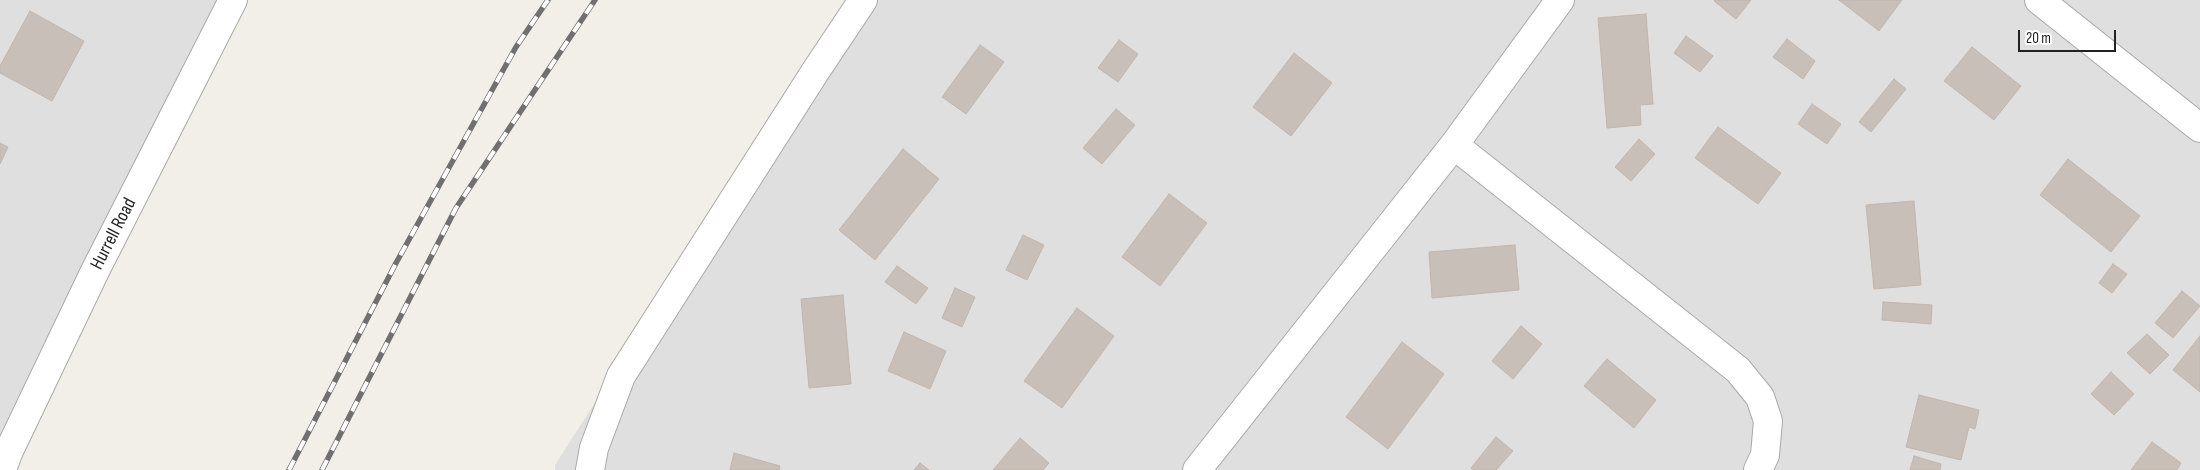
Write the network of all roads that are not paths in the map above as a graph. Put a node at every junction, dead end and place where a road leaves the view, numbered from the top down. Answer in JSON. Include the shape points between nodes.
{"nodes":[{"id":1,"x":233,"y":0,"type":"edge"},
{"id":2,"x":863,"y":0,"type":"edge"},
{"id":3,"x":1560,"y":0,"type":"edge"},
{"id":4,"x":2039,"y":0,"type":"edge"},
{"id":5,"x":2200,"y":128,"type":"edge"},
{"id":6,"x":1454,"y":144,"type":"junction"},
{"id":7,"x":2,"y":470,"type":"edge"},
{"id":8,"x":590,"y":470,"type":"edge"},
{"id":9,"x":1197,"y":470,"type":"edge"},
{"id":10,"x":1758,"y":470,"type":"edge"}],
"edges":[{"from":1,"to":7,"type":"street","name":"Hurrell Road","via":[[91,280]]},
{"from":2,"to":8,"type":"street","via":[[620,376],[594,448]]},
{"from":3,"to":6,"type":"street"},
{"from":4,"to":5,"type":"street"},
{"from":6,"to":9,"type":"street"},
{"from":6,"to":10,"type":"street","via":[[1738,370],[1760,397],[1768,421],[1765,455]]}]}
